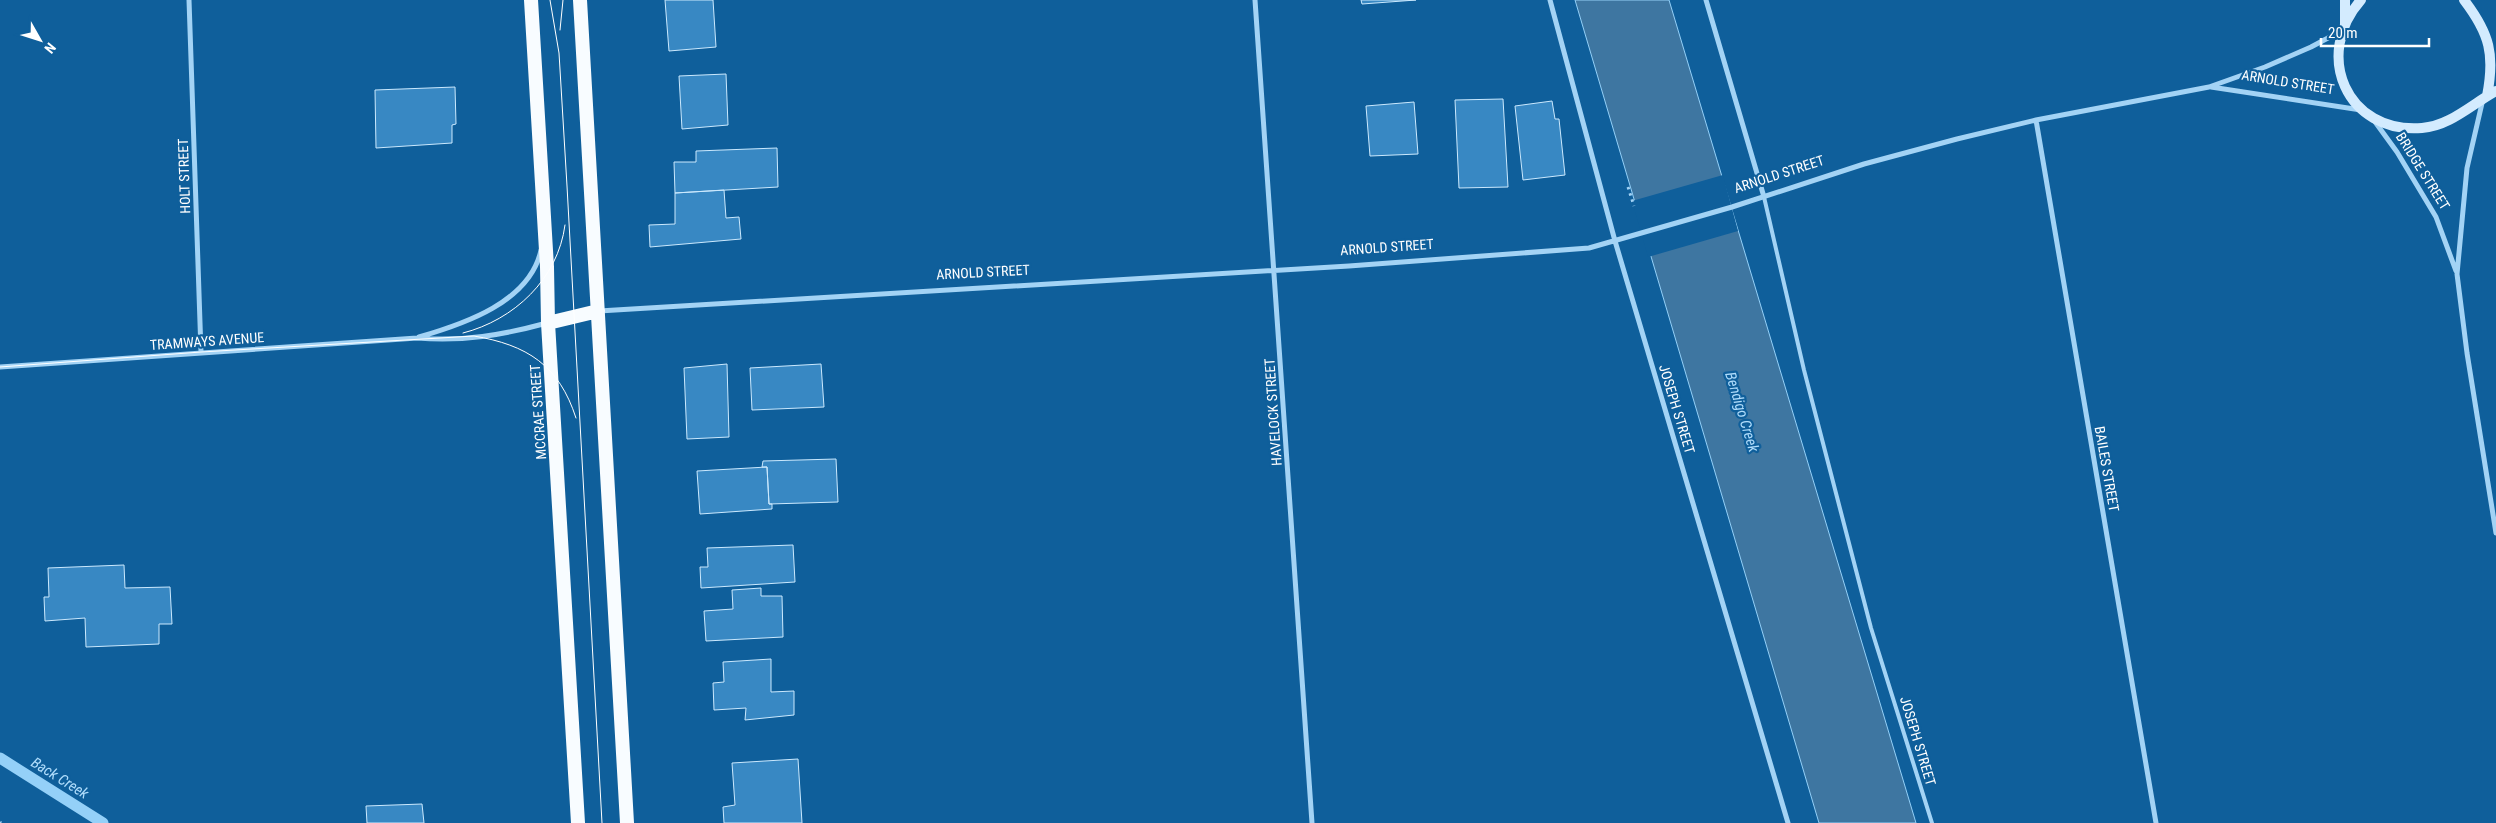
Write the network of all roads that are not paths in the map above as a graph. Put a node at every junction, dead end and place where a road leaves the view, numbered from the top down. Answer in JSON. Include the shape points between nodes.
{"nodes":[{"id":1,"x":189,"y":0,"type":"edge"},
{"id":2,"x":531,"y":0,"type":"edge"},
{"id":3,"x":580,"y":0,"type":"edge"},
{"id":4,"x":1255,"y":0,"type":"edge"},
{"id":5,"x":1550,"y":0,"type":"edge"},
{"id":6,"x":1706,"y":0,"type":"edge"},
{"id":7,"x":2345,"y":0,"type":"edge"},
{"id":8,"x":2361,"y":0,"type":"edge"},
{"id":9,"x":2464,"y":0,"type":"edge"},
{"id":10,"x":2344,"y":27,"type":"junction"},
{"id":11,"x":2209,"y":87,"type":"junction"},
{"id":12,"x":2488,"y":96,"type":"edge"},
{"id":13,"x":2365,"y":112,"type":"junction"},
{"id":14,"x":2036,"y":120,"type":"junction"},
{"id":15,"x":1764,"y":197,"type":"junction"},
{"id":16,"x":545,"y":227,"type":"junction"},
{"id":17,"x":1615,"y":242,"type":"junction"},
{"id":18,"x":1274,"y":271,"type":"junction"},
{"id":19,"x":2457,"y":274,"type":"junction"},
{"id":20,"x":598,"y":312,"type":"junction"},
{"id":21,"x":548,"y":323,"type":"junction"},
{"id":22,"x":417,"y":338,"type":"junction"},
{"id":23,"x":201,"y":352,"type":"junction"},
{"id":24,"x":0,"y":367,"type":"edge"},
{"id":25,"x":2496,"y":533,"type":"edge"},
{"id":26,"x":578,"y":823,"type":"edge"},
{"id":27,"x":627,"y":823,"type":"edge"},
{"id":28,"x":1312,"y":823,"type":"edge"},
{"id":29,"x":1788,"y":823,"type":"edge"},
{"id":30,"x":1932,"y":823,"type":"edge"},
{"id":31,"x":2156,"y":823,"type":"edge"}],
"edges":[{"from":1,"to":23,"type":"street","name":"HOLT STREET"},
{"from":2,"to":16,"type":"highway","name":"MCCRAE STREET"},
{"from":3,"to":20,"type":"highway"},
{"from":4,"to":18,"type":"street","name":"HAVELOCK STREET"},
{"from":5,"to":17,"type":"street","name":"JOSEPH STREET"},
{"from":6,"to":15,"type":"street","name":"JOSEPH STREET"},
{"from":7,"to":10,"type":"main road"},
{"from":8,"to":10,"type":"main road"},
{"from":9,"to":12,"type":"main road","via":[[2483,29],[2489,45]]},
{"from":10,"to":11,"type":"street","name":"ARNOLD STREET","via":[[2311,47]]},
{"from":10,"to":13,"type":"main road","via":[[2339,42],[2340,73],[2344,88]]},
{"from":11,"to":13,"type":"street","name":"ARNOLD STREET"},
{"from":11,"to":14,"type":"street","name":"ARNOLD STREET"},
{"from":12,"to":13,"type":"main road","via":[[2438,125],[2421,128],[2405,128]]},
{"from":12,"to":19,"type":"street","name":"BRIDGE STREET","via":[[2467,168]]},
{"from":13,"to":19,"type":"street","name":"BRIDGE STREET","via":[[2397,152],[2436,217]]},
{"from":14,"to":15,"type":"street","name":"ARNOLD STREET","via":[[1864,164]]},
{"from":14,"to":31,"type":"street","name":"BAILES STREET"},
{"from":15,"to":17,"type":"street","name":"ARNOLD STREET"},
{"from":15,"to":30,"type":"lane","name":"JOSEPH STREET","via":[[1804,370],[1871,628]]},
{"from":16,"to":21,"type":"highway","name":"MCCRAE STREET"},
{"from":16,"to":22,"type":"street","name":"TRAMWAYS AVENUE","via":[[535,266],[516,290],[475,317]]},
{"from":17,"to":18,"type":"street","name":"ARNOLD STREET","via":[[1541,253]]},
{"from":17,"to":29,"type":"street","name":"JOSEPH STREET"},
{"from":18,"to":20,"type":"street","name":"ARNOLD STREET"},
{"from":18,"to":28,"type":"street","name":"HAVELOCK STREET"},
{"from":19,"to":25,"type":"street","name":"BRIDGE STREET"},
{"from":20,"to":21,"type":"highway","name":"ARNOLD STREET"},
{"from":20,"to":27,"type":"highway"},
{"from":21,"to":22,"type":"street","name":"TRAMWAYS AVENUE","via":[[481,338]]},
{"from":21,"to":26,"type":"highway","name":"MCCRAE STREET"},
{"from":22,"to":23,"type":"street","name":"TRAMWAYS AVENUE"},
{"from":23,"to":24,"type":"street","name":"TRAMWAYS AVENUE"}]}
